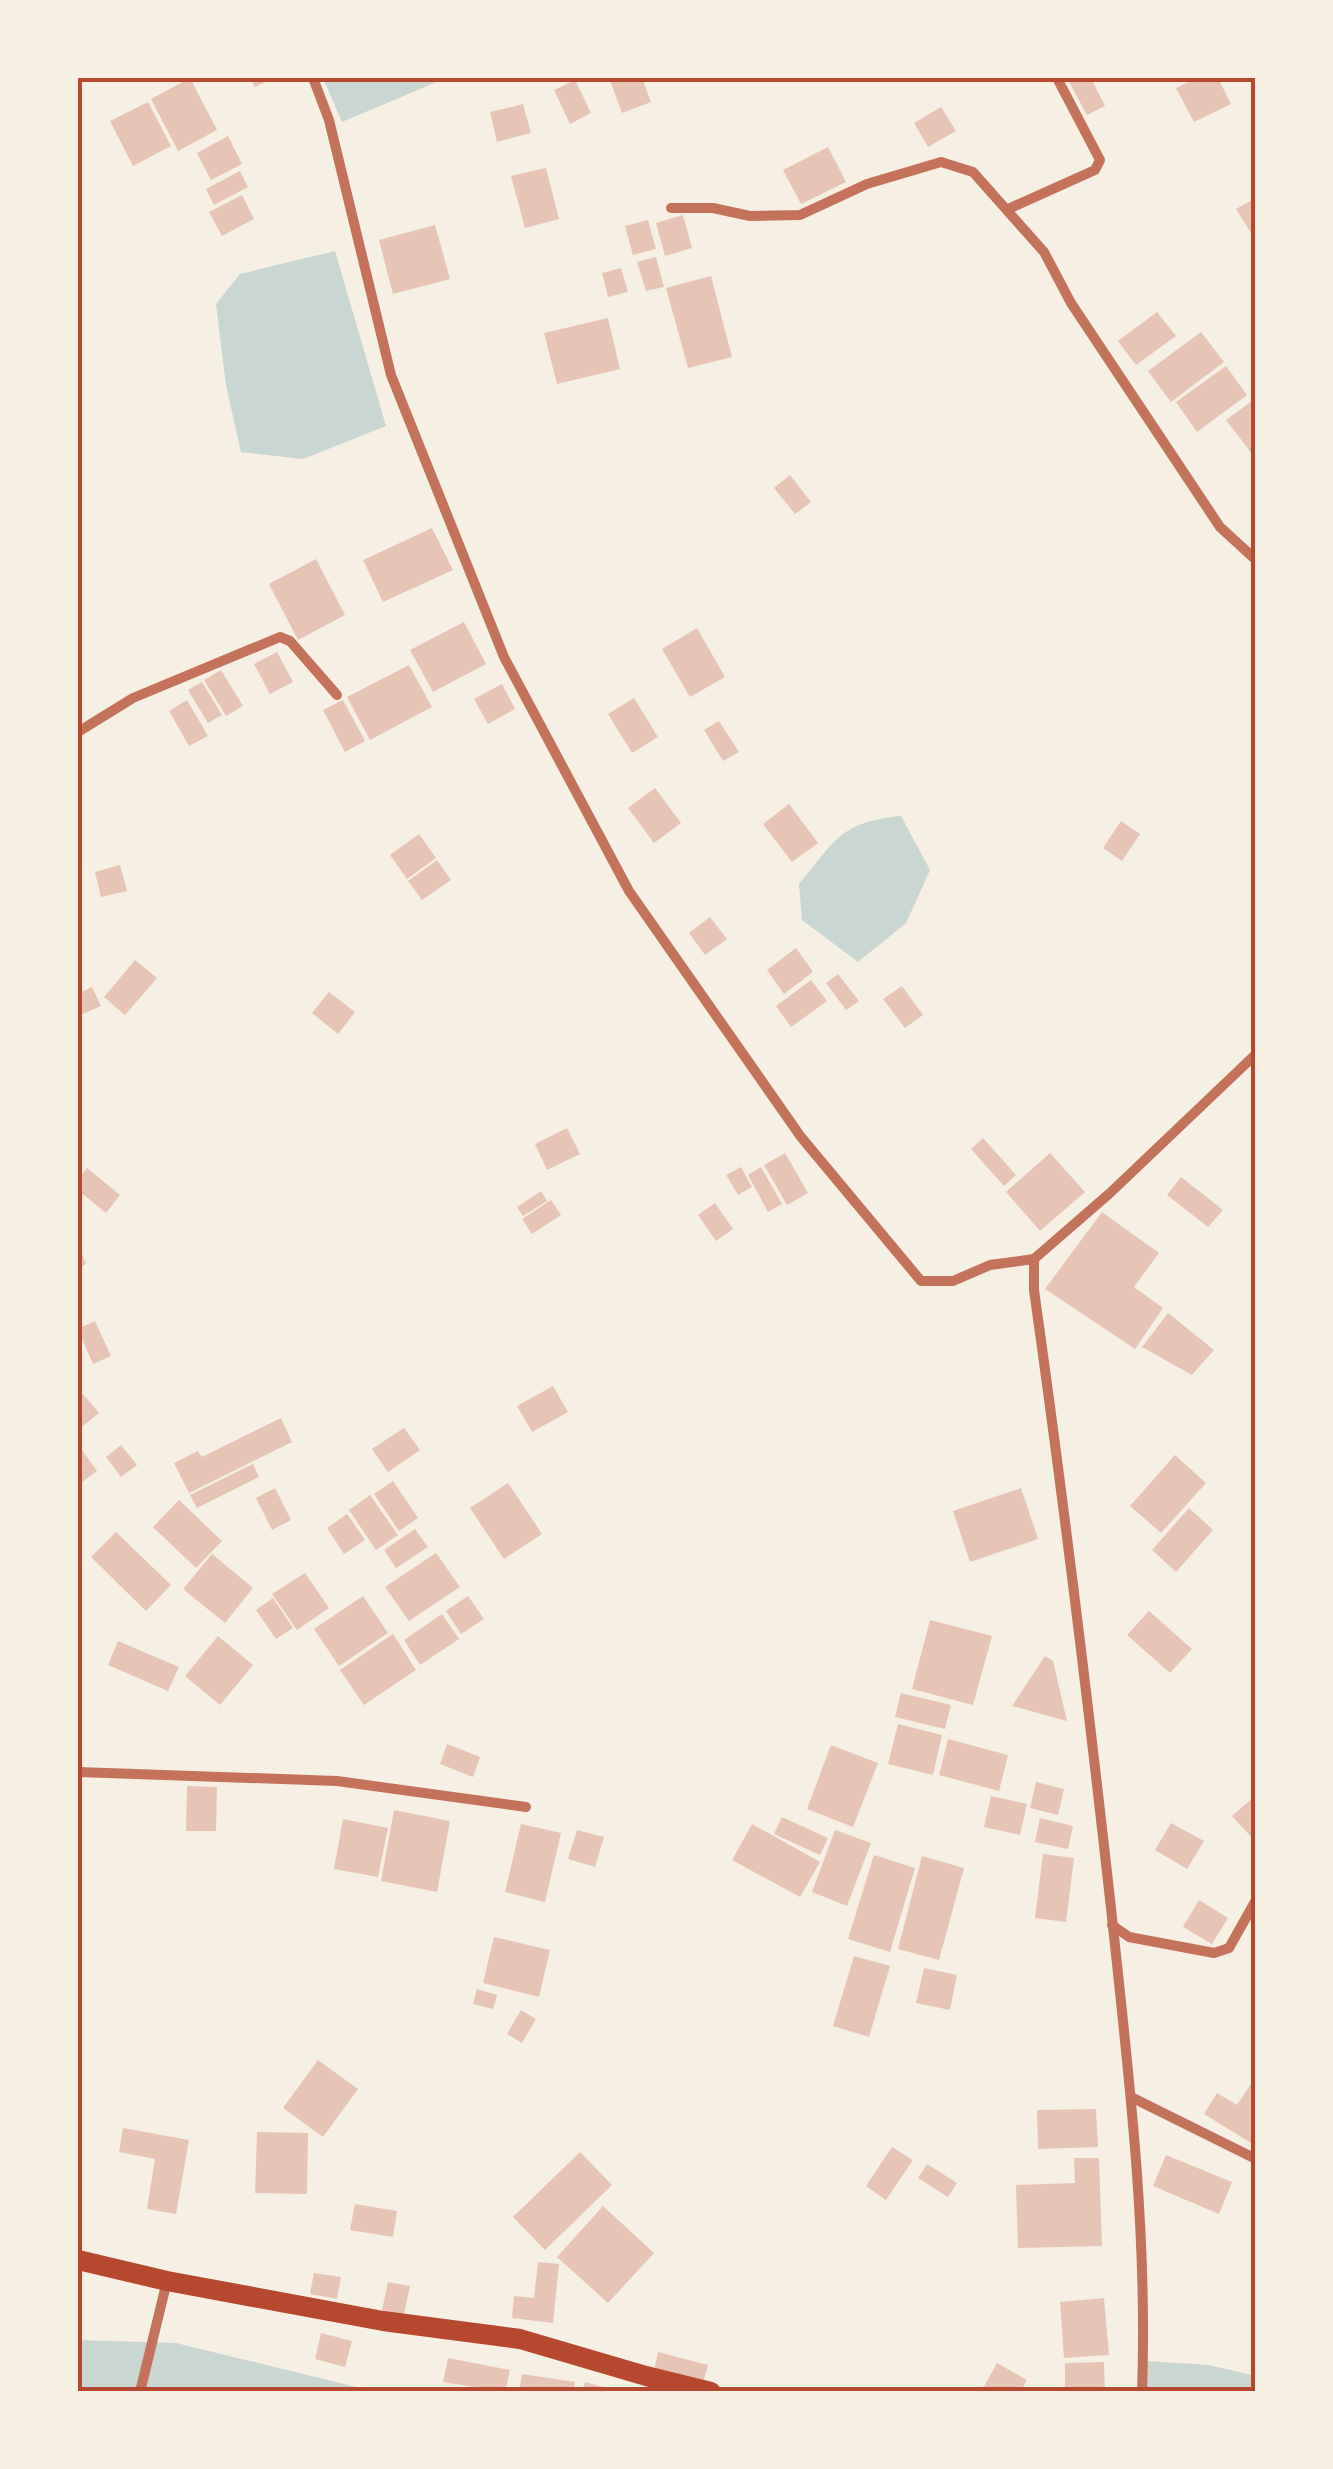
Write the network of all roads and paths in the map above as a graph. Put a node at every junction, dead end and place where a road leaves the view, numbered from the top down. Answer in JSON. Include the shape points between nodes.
{"nodes":[{"id":1,"x":313,"y":78,"type":"edge"},
{"id":2,"x":1057,"y":78,"type":"edge"},
{"id":3,"x":670,"y":208,"type":"dead end"},
{"id":4,"x":1008,"y":209,"type":"junction"},
{"id":5,"x":1256,"y":560,"type":"edge"},
{"id":6,"x":338,"y":695,"type":"dead end"},
{"id":7,"x":78,"y":732,"type":"edge"},
{"id":8,"x":1256,"y":1054,"type":"edge"},
{"id":9,"x":1034,"y":1259,"type":"junction"},
{"id":10,"x":78,"y":1772,"type":"edge"},
{"id":11,"x":526,"y":1807,"type":"dead end"},
{"id":12,"x":1256,"y":1900,"type":"edge"},
{"id":13,"x":1112,"y":1924,"type":"junction"},
{"id":14,"x":1133,"y":2098,"type":"junction"},
{"id":15,"x":1256,"y":2160,"type":"edge"},
{"id":16,"x":78,"y":2260,"type":"edge"},
{"id":17,"x":166,"y":2281,"type":"junction"},
{"id":18,"x":140,"y":2392,"type":"edge"},
{"id":19,"x":711,"y":2392,"type":"edge"},
{"id":20,"x":1142,"y":2392,"type":"edge"}],
"edges":[{"from":1,"to":9,"type":"street","via":[[392,375],[504,657],[629,890],[801,1138],[921,1282]]},
{"from":2,"to":4,"type":"street","via":[[1100,160],[1094,170]]},
{"from":3,"to":4,"type":"street","via":[[800,215],[868,184],[941,162],[972,172]]},
{"from":4,"to":5,"type":"street","via":[[1044,252],[1220,527]]},
{"from":6,"to":7,"type":"street","via":[[280,637],[133,698]]},
{"from":8,"to":9,"type":"street"},
{"from":9,"to":13,"type":"street"},
{"from":10,"to":11,"type":"street","via":[[337,1781]]},
{"from":12,"to":13,"type":"street","via":[[1229,1948],[1214,1954],[1128,1937]]},
{"from":13,"to":14,"type":"street"},
{"from":14,"to":15,"type":"street"},
{"from":14,"to":20,"type":"street","via":[[1145,2312]]},
{"from":16,"to":17,"type":"main road"},
{"from":17,"to":18,"type":"street"},
{"from":17,"to":19,"type":"main road","via":[[520,2339]]}]}
